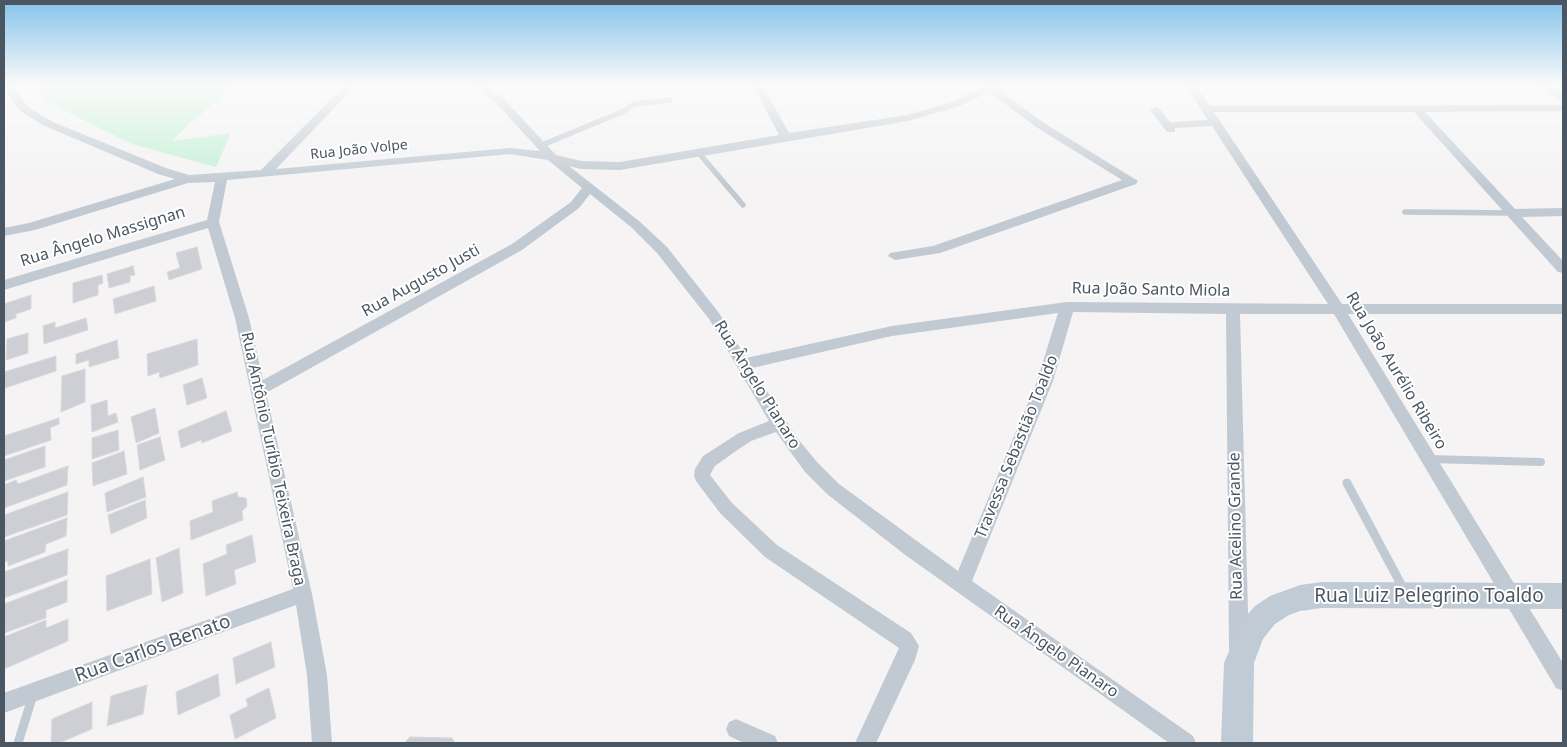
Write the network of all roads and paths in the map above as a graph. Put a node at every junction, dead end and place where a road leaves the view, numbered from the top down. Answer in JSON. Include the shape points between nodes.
{"nodes":[{"id":1,"x":38,"y":119,"type":"edge"},
{"id":2,"x":318,"y":119,"type":"edge"},
{"id":3,"x":516,"y":119,"type":"edge"},
{"id":4,"x":609,"y":119,"type":"edge"},
{"id":5,"x":776,"y":119,"type":"edge"},
{"id":6,"x":901,"y":119,"type":"edge"},
{"id":7,"x":1033,"y":119,"type":"edge"},
{"id":8,"x":1162,"y":119,"type":"edge"},
{"id":9,"x":1213,"y":119,"type":"edge"},
{"id":10,"x":1426,"y":119,"type":"edge"},
{"id":11,"x":1216,"y":123,"type":"junction"},
{"id":12,"x":786,"y":137,"type":"junction"},
{"id":13,"x":546,"y":151,"type":"junction"},
{"id":14,"x":698,"y":152,"type":"junction"},
{"id":15,"x":263,"y":175,"type":"junction"},
{"id":16,"x":188,"y":179,"type":"junction"},
{"id":17,"x":221,"y":179,"type":"junction"},
{"id":18,"x":589,"y":187,"type":"junction"},
{"id":19,"x":743,"y":205,"type":"dead end"},
{"id":20,"x":1405,"y":212,"type":"dead end"},
{"id":21,"x":1563,"y":212,"type":"edge"},
{"id":22,"x":1512,"y":213,"type":"junction"},
{"id":23,"x":212,"y":222,"type":"junction"},
{"id":24,"x":4,"y":232,"type":"edge"},
{"id":25,"x":895,"y":256,"type":"dead end"},
{"id":26,"x":1563,"y":269,"type":"edge"},
{"id":27,"x":4,"y":285,"type":"edge"},
{"id":28,"x":1066,"y":306,"type":"junction"},
{"id":29,"x":1233,"y":309,"type":"junction"},
{"id":30,"x":1563,"y":309,"type":"edge"},
{"id":31,"x":1338,"y":310,"type":"junction"},
{"id":32,"x":744,"y":364,"type":"junction"},
{"id":33,"x":258,"y":390,"type":"junction"},
{"id":34,"x":779,"y":424,"type":"junction"},
{"id":35,"x":1429,"y":459,"type":"junction"},
{"id":36,"x":1541,"y":462,"type":"dead end"},
{"id":37,"x":1347,"y":482,"type":"dead end"},
{"id":38,"x":961,"y":585,"type":"junction"},
{"id":39,"x":302,"y":594,"type":"junction"},
{"id":40,"x":1408,"y":596,"type":"junction"},
{"id":41,"x":1512,"y":596,"type":"junction"},
{"id":42,"x":1563,"y":596,"type":"edge"},
{"id":43,"x":1239,"y":663,"type":"junction"},
{"id":44,"x":1563,"y":681,"type":"edge"},
{"id":45,"x":34,"y":692,"type":"junction"},
{"id":46,"x":4,"y":703,"type":"edge"},
{"id":47,"x":736,"y":729,"type":"dead end"},
{"id":48,"x":18,"y":743,"type":"edge"},
{"id":49,"x":322,"y":743,"type":"edge"},
{"id":50,"x":768,"y":743,"type":"edge"},
{"id":51,"x":865,"y":743,"type":"edge"},
{"id":52,"x":1186,"y":743,"type":"edge"},
{"id":53,"x":1237,"y":743,"type":"edge"}],
"edges":[{"from":1,"to":16,"type":"street","name":"Rua João Volpe"},
{"from":2,"to":15,"type":"street"},
{"from":3,"to":13,"type":"street","name":"Rua Ângelo Pianaro"},
{"from":4,"to":13,"type":"lane"},
{"from":5,"to":12,"type":"street"},
{"from":6,"to":12,"type":"street","name":"Rua João Volpe"},
{"from":7,"to":25,"type":"street","via":[[1132,181],[935,250]]},
{"from":8,"to":11,"type":"street","via":[[1169,128]]},
{"from":9,"to":11,"type":"street","name":"Rua João Aurélio Ribeiro"},
{"from":10,"to":22,"type":"street"},
{"from":11,"to":31,"type":"street","name":"Rua João Aurélio Ribeiro"},
{"from":12,"to":14,"type":"street","name":"Rua João Volpe"},
{"from":13,"to":14,"type":"street","name":"Rua João Volpe","via":[[581,165],[606,167]]},
{"from":13,"to":15,"type":"street","name":"Rua João Volpe","via":[[491,152]]},
{"from":13,"to":18,"type":"street","name":"Rua Ângelo Pianaro"},
{"from":14,"to":19,"type":"lane"},
{"from":15,"to":17,"type":"street","name":"Rua João Volpe"},
{"from":16,"to":17,"type":"street","name":"Rua João Volpe"},
{"from":16,"to":24,"type":"street"},
{"from":17,"to":23,"type":"street"},
{"from":18,"to":32,"type":"street","name":"Rua Ângelo Pianaro","via":[[662,250],[702,299]]},
{"from":18,"to":33,"type":"street","name":"Rua Augusto Justi","via":[[575,205],[518,247]]},
{"from":20,"to":22,"type":"lane"},
{"from":21,"to":22,"type":"street"},
{"from":22,"to":26,"type":"street"},
{"from":23,"to":27,"type":"street","name":"Rua Ângelo Massignan"},
{"from":23,"to":33,"type":"street","name":"Rua Antônio Turíbio Teixeira Braga","via":[[234,286]]},
{"from":28,"to":29,"type":"street","name":"Rua João Santo Miola"},
{"from":28,"to":32,"type":"street","name":"Rua João Santo Miola","via":[[892,331]]},
{"from":28,"to":38,"type":"street","name":"Travessa Sebastião Toaldo","via":[[1042,389]]},
{"from":29,"to":31,"type":"street","name":"Rua João Santo Miola"},
{"from":29,"to":43,"type":"street","name":"Rua Acelino Grande"},
{"from":30,"to":31,"type":"street","name":"Rua João Santo Miola"},
{"from":31,"to":35,"type":"street","name":"Rua João Aurélio Ribeiro"},
{"from":32,"to":34,"type":"street","name":"Rua Ângelo Pianaro"},
{"from":33,"to":39,"type":"street","name":"Rua Antônio Turíbio Teixeira Braga"},
{"from":34,"to":38,"type":"street","name":"Rua Ângelo Pianaro","via":[[811,467],[833,489]]},
{"from":34,"to":51,"type":"street","via":[[745,437],[728,448],[709,461],[702,476],[726,508],[771,551],[904,639],[909,646]]},
{"from":35,"to":36,"type":"lane"},
{"from":35,"to":41,"type":"street","name":"Rua João Aurélio Ribeiro"},
{"from":37,"to":40,"type":"lane"},
{"from":38,"to":52,"type":"street","name":"Rua Ângelo Pianaro"},
{"from":39,"to":45,"type":"street","name":"Rua Carlos Benato"},
{"from":39,"to":49,"type":"street","name":"Rua Antônio Turíbio Teixeira Braga","via":[[316,675]]},
{"from":40,"to":41,"type":"street","name":"Rua Luiz Pelegrino Toaldo"},
{"from":40,"to":43,"type":"street","name":"Rua Luiz Pelegrino Toaldo","via":[[1322,596],[1300,598],[1280,605],[1252,631]]},
{"from":41,"to":42,"type":"street","name":"Rua Luiz Pelegrino Toaldo"},
{"from":41,"to":44,"type":"street","name":"Rua João Aurélio Ribeiro"},
{"from":43,"to":53,"type":"street","name":"Rua Acelino Grande"},
{"from":45,"to":46,"type":"street","name":"Rua Carlos Benato"},
{"from":45,"to":48,"type":"lane"},
{"from":47,"to":50,"type":"street"}]}
